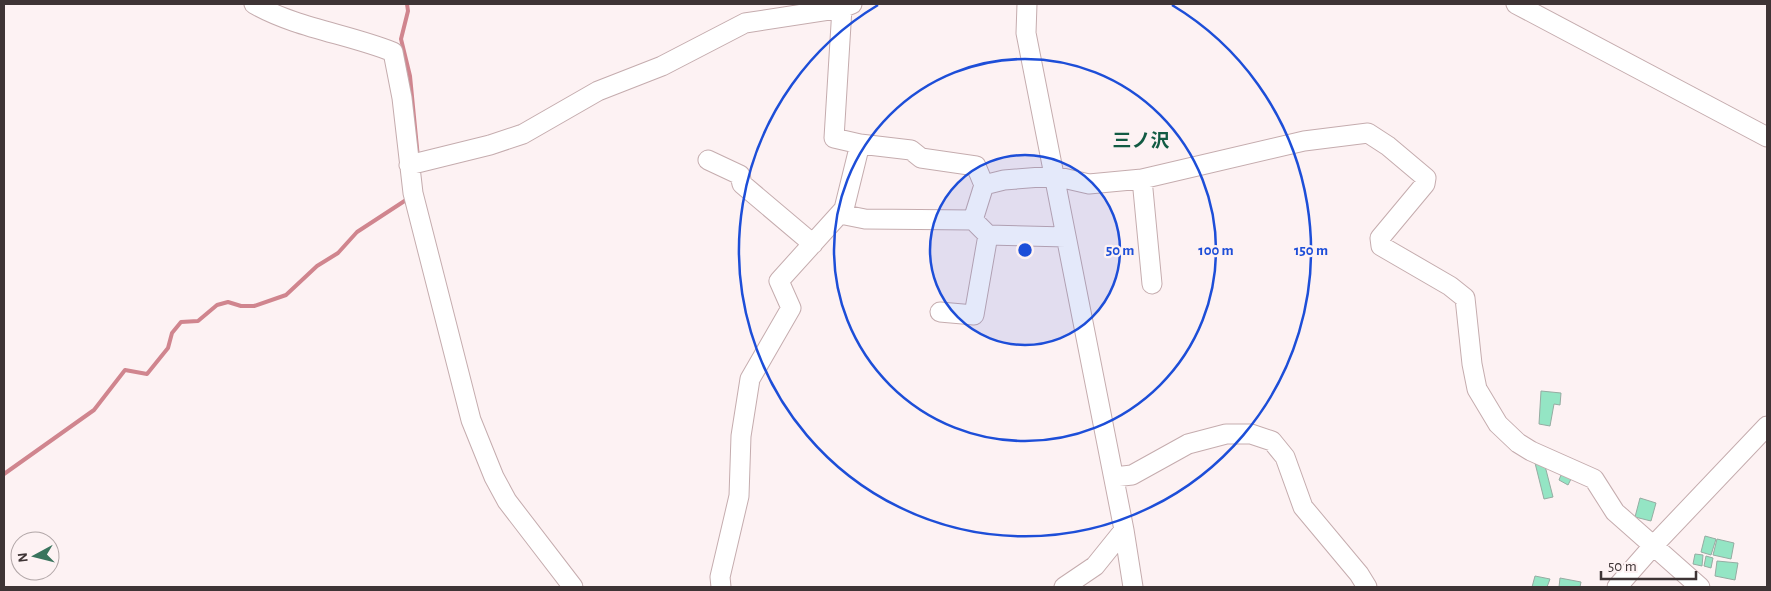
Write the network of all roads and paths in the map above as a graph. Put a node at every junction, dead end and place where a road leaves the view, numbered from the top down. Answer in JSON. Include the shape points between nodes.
{"nodes":[{"id":1,"x":254,"y":4,"type":"edge"},
{"id":2,"x":1027,"y":4,"type":"edge"},
{"id":3,"x":1516,"y":4,"type":"edge"},
{"id":4,"x":847,"y":6,"type":"edge"},
{"id":5,"x":1767,"y":137,"type":"edge"},
{"id":6,"x":860,"y":144,"type":"junction"},
{"id":7,"x":708,"y":160,"type":"dead end"},
{"id":8,"x":409,"y":165,"type":"junction"},
{"id":9,"x":1054,"y":176,"type":"junction"},
{"id":10,"x":1142,"y":179,"type":"junction"},
{"id":11,"x":984,"y":185,"type":"junction"},
{"id":12,"x":840,"y":214,"type":"junction"},
{"id":13,"x":973,"y":220,"type":"junction"},
{"id":14,"x":988,"y":235,"type":"junction"},
{"id":15,"x":1066,"y":237,"type":"junction"},
{"id":16,"x":813,"y":244,"type":"junction"},
{"id":17,"x":1152,"y":284,"type":"dead end"},
{"id":18,"x":940,"y":312,"type":"dead end"},
{"id":19,"x":1767,"y":426,"type":"edge"},
{"id":20,"x":1114,"y":477,"type":"junction"},
{"id":21,"x":1124,"y":530,"type":"junction"},
{"id":22,"x":1653,"y":546,"type":"junction"},
{"id":23,"x":573,"y":587,"type":"edge"},
{"id":24,"x":721,"y":587,"type":"edge"},
{"id":25,"x":1064,"y":587,"type":"edge"},
{"id":26,"x":1133,"y":587,"type":"edge"},
{"id":27,"x":1367,"y":587,"type":"edge"},
{"id":28,"x":1617,"y":587,"type":"edge"},
{"id":29,"x":1700,"y":587,"type":"edge"}],
"edges":[{"from":1,"to":8,"type":"street","via":[[307,26],[393,52]]},
{"from":2,"to":9,"type":"street","via":[[1026,33]]},
{"from":3,"to":5,"type":"street"},
{"from":4,"to":6,"type":"street","via":[[834,138]]},
{"from":4,"to":8,"type":"street","via":[[745,23],[662,66],[598,91],[523,134]]},
{"from":6,"to":11,"type":"street","via":[[912,150],[921,158],[976,166]]},
{"from":6,"to":12,"type":"street"},
{"from":7,"to":16,"type":"street","via":[[740,175],[742,184]]},
{"from":8,"to":23,"type":"street","via":[[413,193],[471,420],[507,501]]},
{"from":9,"to":10,"type":"street","via":[[1089,184]]},
{"from":9,"to":11,"type":"street"},
{"from":9,"to":15,"type":"street"},
{"from":10,"to":17,"type":"street"},
{"from":10,"to":22,"type":"street","via":[[1304,141],[1368,133],[1388,146],[1426,178],[1425,184],[1380,242],[1465,298],[1477,389],[1488,409],[1518,443],[1594,479],[1615,512]]},
{"from":11,"to":13,"type":"street"},
{"from":12,"to":13,"type":"street","via":[[865,219]]},
{"from":12,"to":16,"type":"street"},
{"from":13,"to":14,"type":"street"},
{"from":14,"to":15,"type":"street"},
{"from":14,"to":18,"type":"street","via":[[974,315]]},
{"from":15,"to":20,"type":"street"},
{"from":16,"to":24,"type":"street","via":[[780,282],[791,308],[750,378],[741,436],[739,496],[720,577]]},
{"from":19,"to":22,"type":"street"},
{"from":20,"to":21,"type":"street"},
{"from":20,"to":27,"type":"street","via":[[1132,476],[1188,444],[1226,434],[1251,434],[1272,441],[1285,457],[1302,507]]},
{"from":21,"to":25,"type":"street","via":[[1095,566]]},
{"from":21,"to":26,"type":"street"},
{"from":22,"to":28,"type":"street"},
{"from":22,"to":29,"type":"street"}]}
